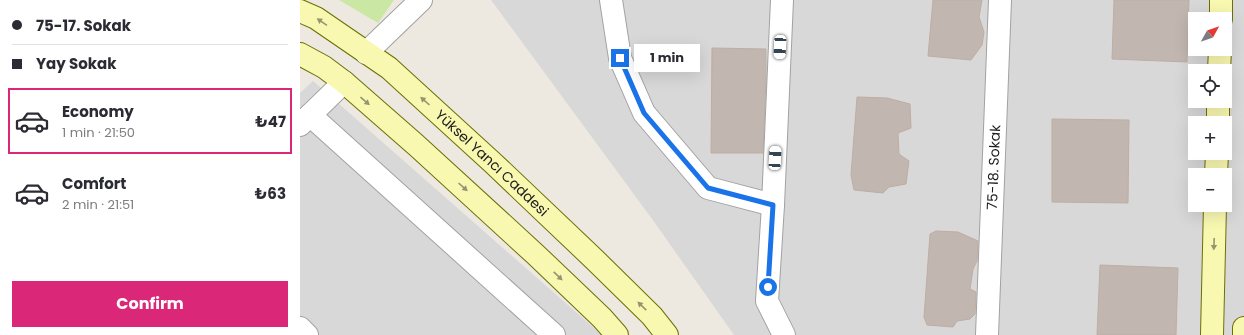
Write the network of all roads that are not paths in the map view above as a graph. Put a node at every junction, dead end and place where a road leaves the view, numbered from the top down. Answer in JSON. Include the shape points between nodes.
{"nodes":[{"id":1,"x":421,"y":0,"type":"edge"},
{"id":2,"x":611,"y":0,"type":"edge"},
{"id":3,"x":782,"y":0,"type":"edge"},
{"id":4,"x":1000,"y":0,"type":"edge"},
{"id":5,"x":1221,"y":0,"type":"edge"},
{"id":6,"x":300,"y":11,"type":"edge"},
{"id":7,"x":1221,"y":12,"type":"edge"},
{"id":8,"x":366,"y":53,"type":"junction"},
{"id":9,"x":300,"y":54,"type":"edge"},
{"id":10,"x":344,"y":82,"type":"junction"},
{"id":11,"x":305,"y":120,"type":"edge"},
{"id":12,"x":773,"y":205,"type":"junction"},
{"id":13,"x":1215,"y":212,"type":"edge"},
{"id":14,"x":300,"y":328,"type":"edge"},
{"id":15,"x":1244,"y":328,"type":"edge"},
{"id":16,"x":307,"y":335,"type":"edge"},
{"id":17,"x":554,"y":335,"type":"edge"},
{"id":18,"x":617,"y":335,"type":"edge"},
{"id":19,"x":667,"y":335,"type":"edge"},
{"id":20,"x":784,"y":335,"type":"edge"},
{"id":21,"x":988,"y":335,"type":"edge"},
{"id":22,"x":1212,"y":335,"type":"edge"},
{"id":23,"x":1244,"y":335,"type":"edge"}],
"edges":[{"from":1,"to":8,"type":"street"},
{"from":2,"to":12,"type":"street","via":[[620,58],[644,113],[708,188]]},
{"from":3,"to":12,"type":"street"},
{"from":4,"to":21,"type":"street","name":"75-18. Sokak"},
{"from":5,"to":7,"type":"main road"},
{"from":8,"to":6,"type":"main road","name":"Yüksel Yancı Caddesi","one_way":true,"via":[[316,18]]},
{"from":19,"to":8,"type":"main road","name":"Yüksel Yancı Caddesi","one_way":true,"via":[[652,316],[493,163],[389,68]]},
{"from":9,"to":10,"type":"main road"},
{"from":10,"to":11,"type":"street"},
{"from":10,"to":18,"type":"main road","one_way":true,"via":[[535,254]]},
{"from":11,"to":17,"type":"street"},
{"from":12,"to":20,"type":"street","via":[[767,301]]},
{"from":13,"to":22,"type":"main road","one_way":true},
{"from":14,"to":16,"type":"street"},
{"from":15,"to":23,"type":"main road"}]}
